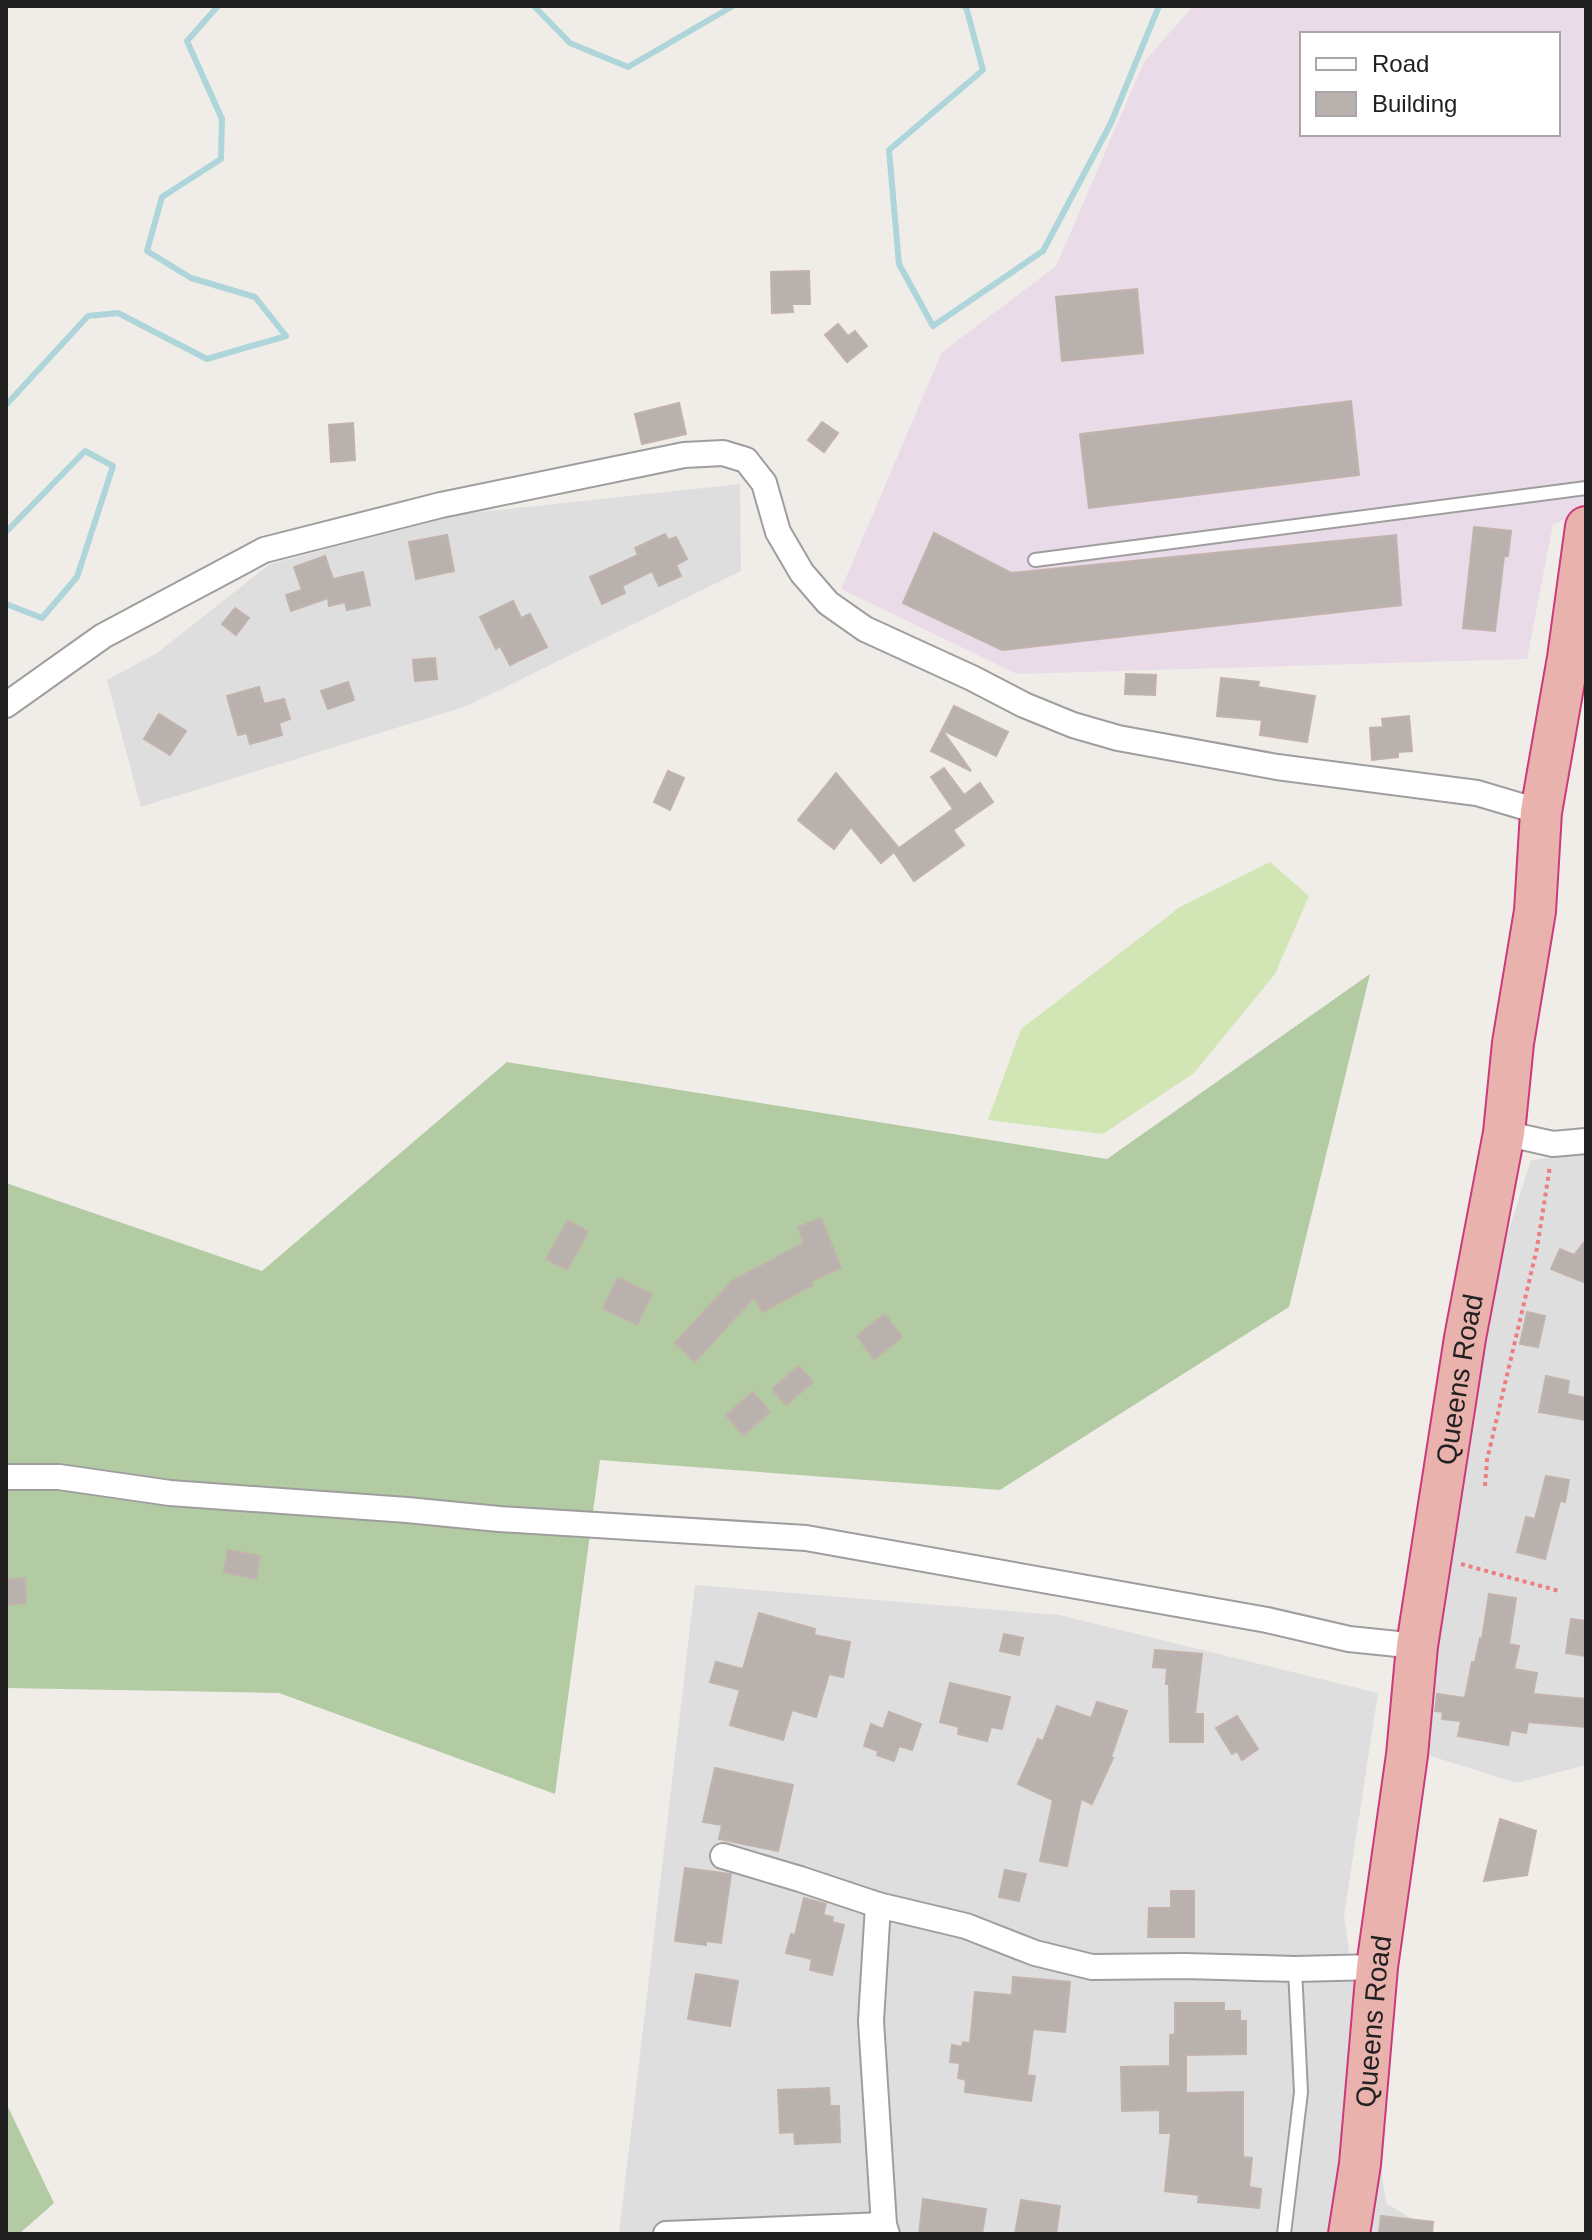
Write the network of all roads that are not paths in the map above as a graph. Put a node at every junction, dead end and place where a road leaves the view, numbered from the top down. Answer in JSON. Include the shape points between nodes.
{"nodes":[{"id":1,"x":1586,"y":488,"type":"edge"},
{"id":2,"x":1586,"y":527,"type":"edge"},
{"id":3,"x":1035,"y":560,"type":"dead end"},
{"id":4,"x":6,"y":705,"type":"edge"},
{"id":5,"x":1541,"y":812,"type":"junction"},
{"id":6,"x":1504,"y":1133,"type":"junction"},
{"id":7,"x":1586,"y":1141,"type":"edge"},
{"id":8,"x":6,"y":1477,"type":"edge"},
{"id":9,"x":1417,"y":1646,"type":"junction"},
{"id":10,"x":723,"y":1856,"type":"dead end"},
{"id":11,"x":878,"y":1905,"type":"junction"},
{"id":12,"x":1377,"y":1967,"type":"junction"},
{"id":13,"x":1295,"y":1969,"type":"junction"},
{"id":14,"x":885,"y":2229,"type":"edge"},
{"id":15,"x":666,"y":2234,"type":"edge"},
{"id":16,"x":1284,"y":2234,"type":"edge"},
{"id":17,"x":1349,"y":2234,"type":"edge"}],
"edges":[{"from":1,"to":3,"type":"lane"},
{"from":2,"to":5,"type":"highway","name":"Queens Road"},
{"from":4,"to":5,"type":"street","via":[[103,636],[264,550],[441,505],[684,455],[723,453],[746,460],[764,483],[778,532],[828,603],[865,629],[1024,705],[1118,738],[1277,767],[1477,793]]},
{"from":5,"to":6,"type":"highway","name":"Queens Road","via":[[1535,911]]},
{"from":6,"to":7,"type":"street","via":[[1553,1144]]},
{"from":6,"to":9,"type":"highway","name":"Queens Road","via":[[1465,1338]]},
{"from":8,"to":9,"type":"street","via":[[59,1477],[170,1493],[530,1522],[806,1538],[1349,1639]]},
{"from":9,"to":12,"type":"highway","name":"Queens Road"},
{"from":10,"to":11,"type":"street"},
{"from":11,"to":13,"type":"street","via":[[966,1926],[1035,1953],[1092,1967]]},
{"from":11,"to":14,"type":"street","via":[[871,2021]]},
{"from":12,"to":13,"type":"street"},
{"from":12,"to":17,"type":"highway","name":"Queens Road"},
{"from":13,"to":16,"type":"lane","via":[[1301,2092]]},
{"from":14,"to":15,"type":"street"}]}
